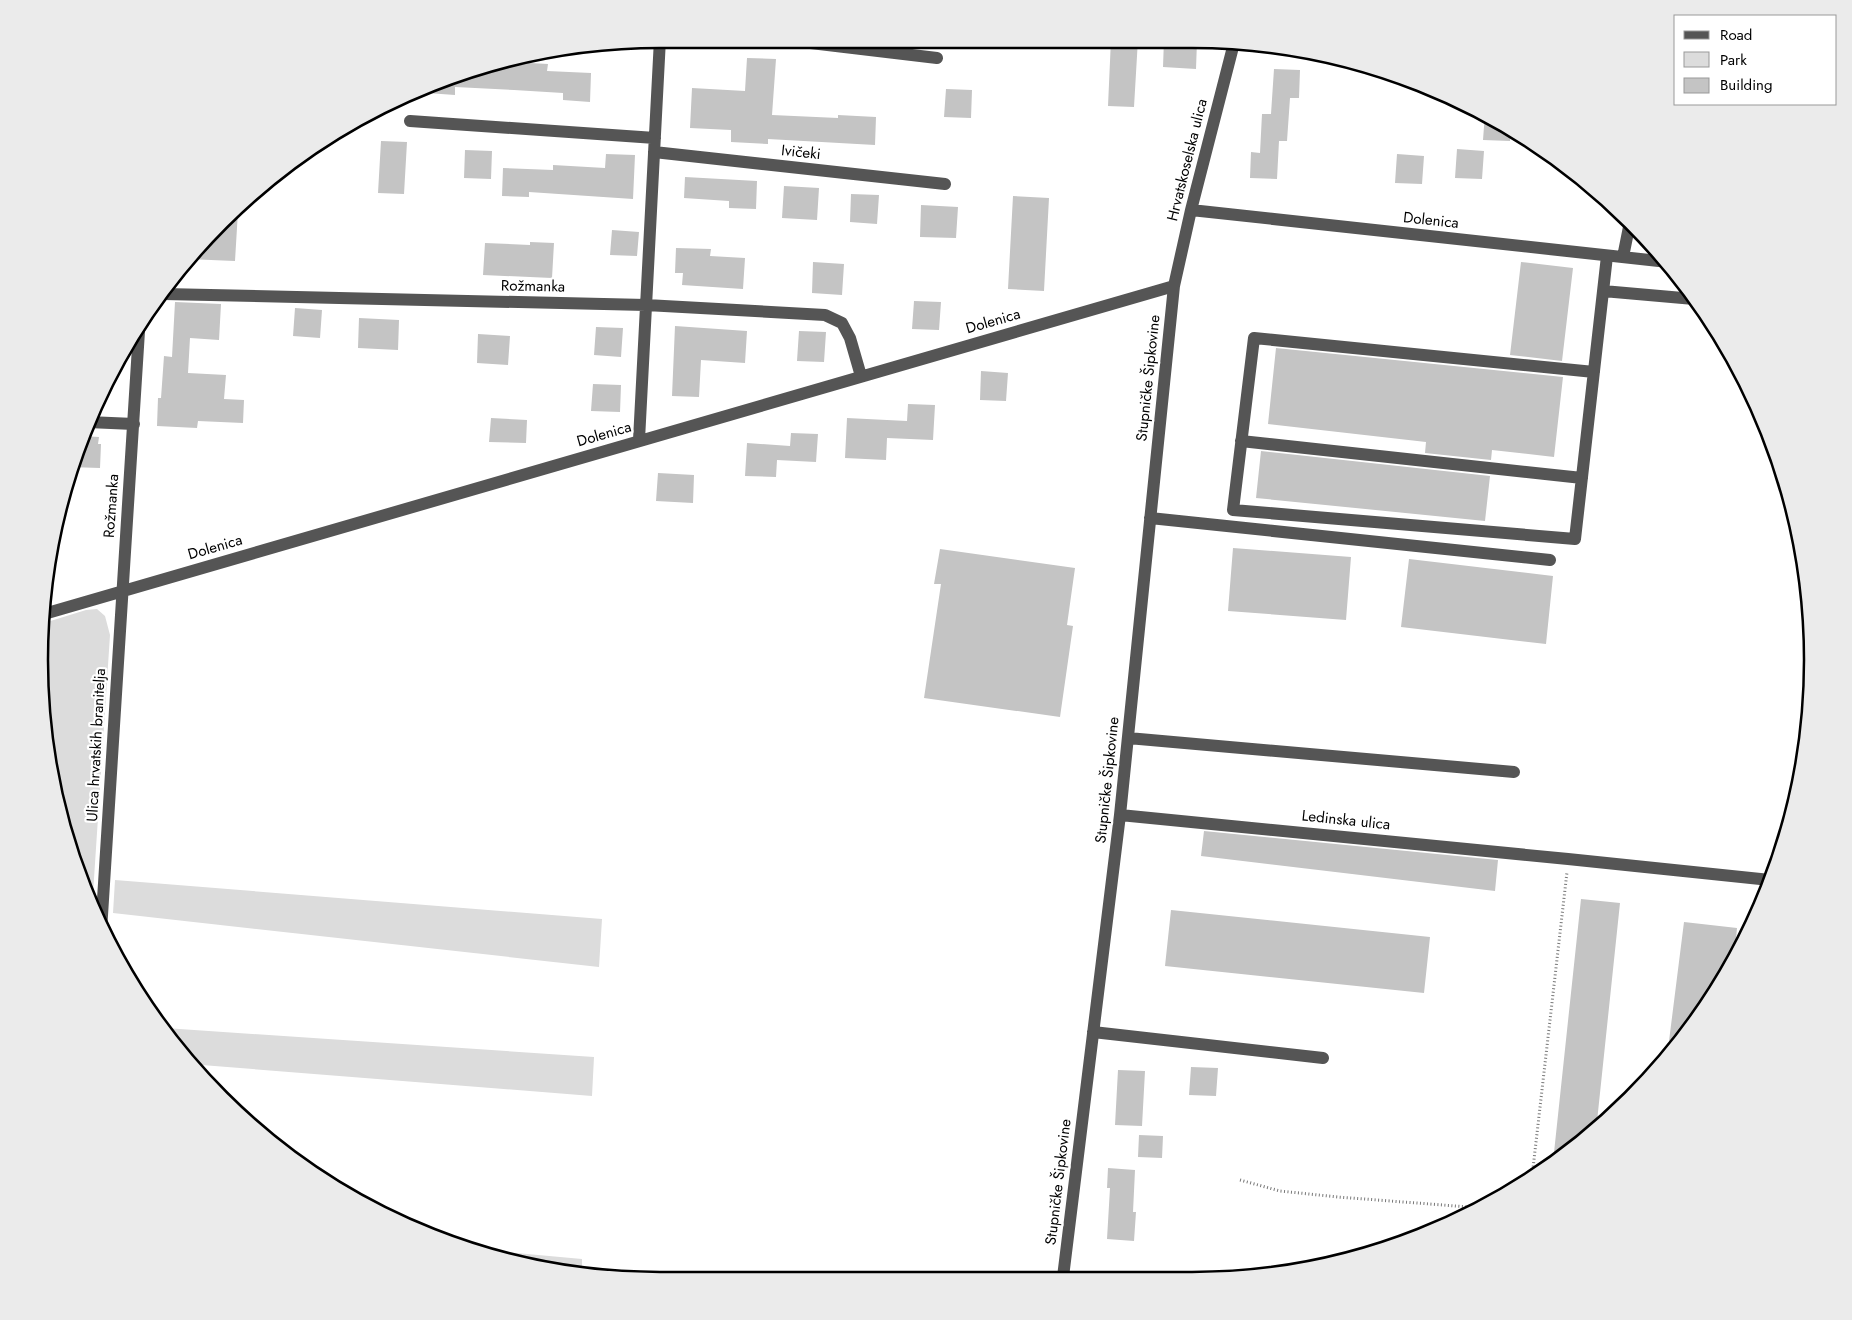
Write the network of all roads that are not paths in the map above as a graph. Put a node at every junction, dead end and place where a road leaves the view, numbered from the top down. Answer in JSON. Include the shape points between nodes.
{"nodes":[{"id":1,"x":660,"y":48,"type":"edge"},
{"id":2,"x":852,"y":48,"type":"edge"},
{"id":3,"x":1232,"y":49,"type":"edge"},
{"id":4,"x":937,"y":58,"type":"dead end"},
{"id":5,"x":410,"y":121,"type":"dead end"},
{"id":6,"x":655,"y":138,"type":"junction"},
{"id":7,"x":654,"y":152,"type":"junction"},
{"id":8,"x":945,"y":184,"type":"dead end"},
{"id":9,"x":1191,"y":210,"type":"junction"},
{"id":10,"x":1628,"y":230,"type":"edge"},
{"id":11,"x":1607,"y":256,"type":"junction"},
{"id":12,"x":1623,"y":257,"type":"junction"},
{"id":13,"x":1657,"y":261,"type":"edge"},
{"id":14,"x":1174,"y":286,"type":"junction"},
{"id":15,"x":1603,"y":291,"type":"junction"},
{"id":16,"x":169,"y":294,"type":"edge"},
{"id":17,"x":1686,"y":298,"type":"edge"},
{"id":18,"x":646,"y":305,"type":"junction"},
{"id":19,"x":139,"y":340,"type":"edge"},
{"id":20,"x":1594,"y":372,"type":"junction"},
{"id":21,"x":861,"y":376,"type":"junction"},
{"id":22,"x":96,"y":422,"type":"edge"},
{"id":23,"x":134,"y":424,"type":"junction"},
{"id":24,"x":639,"y":440,"type":"junction"},
{"id":25,"x":1241,"y":441,"type":"junction"},
{"id":26,"x":1582,"y":478,"type":"junction"},
{"id":27,"x":1150,"y":518,"type":"junction"},
{"id":28,"x":1550,"y":560,"type":"dead end"},
{"id":29,"x":121,"y":591,"type":"junction"},
{"id":30,"x":50,"y":612,"type":"edge"},
{"id":31,"x":1128,"y":738,"type":"junction"},
{"id":32,"x":1514,"y":772,"type":"dead end"},
{"id":33,"x":1120,"y":815,"type":"junction"},
{"id":34,"x":1764,"y":879,"type":"edge"},
{"id":35,"x":102,"y":912,"type":"edge"},
{"id":36,"x":1093,"y":1032,"type":"junction"},
{"id":37,"x":1323,"y":1058,"type":"dead end"},
{"id":38,"x":1064,"y":1272,"type":"edge"}],
"edges":[{"from":1,"to":6,"type":"street"},
{"from":2,"to":4,"type":"street"},
{"from":3,"to":9,"type":"street","name":"Hrvatskoselska ulica"},
{"from":5,"to":6,"type":"street"},
{"from":6,"to":7,"type":"street"},
{"from":7,"to":8,"type":"street","name":"Ivičeki"},
{"from":7,"to":18,"type":"street"},
{"from":9,"to":11,"type":"street","name":"Dolenica"},
{"from":9,"to":14,"type":"street","name":"Hrvatskoselska ulica"},
{"from":10,"to":12,"type":"street"},
{"from":11,"to":12,"type":"street","name":"Dolenica"},
{"from":11,"to":15,"type":"street"},
{"from":12,"to":13,"type":"street","name":"Dolenica"},
{"from":14,"to":21,"type":"street","name":"Dolenica"},
{"from":14,"to":27,"type":"street","name":"Stupničke Šipkovine"},
{"from":15,"to":17,"type":"street"},
{"from":15,"to":20,"type":"street"},
{"from":16,"to":18,"type":"street","name":"Rožmanka"},
{"from":18,"to":21,"type":"street","name":"Rožmanka","via":[[825,315],[842,323]]},
{"from":18,"to":24,"type":"street"},
{"from":19,"to":23,"type":"street","name":"Rožmanka"},
{"from":20,"to":25,"type":"street","via":[[1254,338]]},
{"from":20,"to":26,"type":"street"},
{"from":21,"to":24,"type":"street","name":"Dolenica"},
{"from":22,"to":23,"type":"street"},
{"from":23,"to":29,"type":"street","name":"Rožmanka"},
{"from":24,"to":29,"type":"street","name":"Dolenica"},
{"from":25,"to":26,"type":"street"},
{"from":25,"to":26,"type":"street","via":[[1233,510],[1575,539]]},
{"from":27,"to":28,"type":"street"},
{"from":27,"to":31,"type":"street","name":"Stupničke Šipkovine"},
{"from":29,"to":30,"type":"street","name":"Dolenica"},
{"from":29,"to":35,"type":"street","name":"Ulica hrvatskih branitelja"},
{"from":31,"to":32,"type":"street"},
{"from":31,"to":33,"type":"street","name":"Stupničke Šipkovine"},
{"from":33,"to":34,"type":"street","name":"Ledinska ulica"},
{"from":33,"to":36,"type":"street","name":"Stupničke Šipkovine"},
{"from":36,"to":37,"type":"street"},
{"from":36,"to":38,"type":"street","name":"Stupničke Šipkovine"}]}
